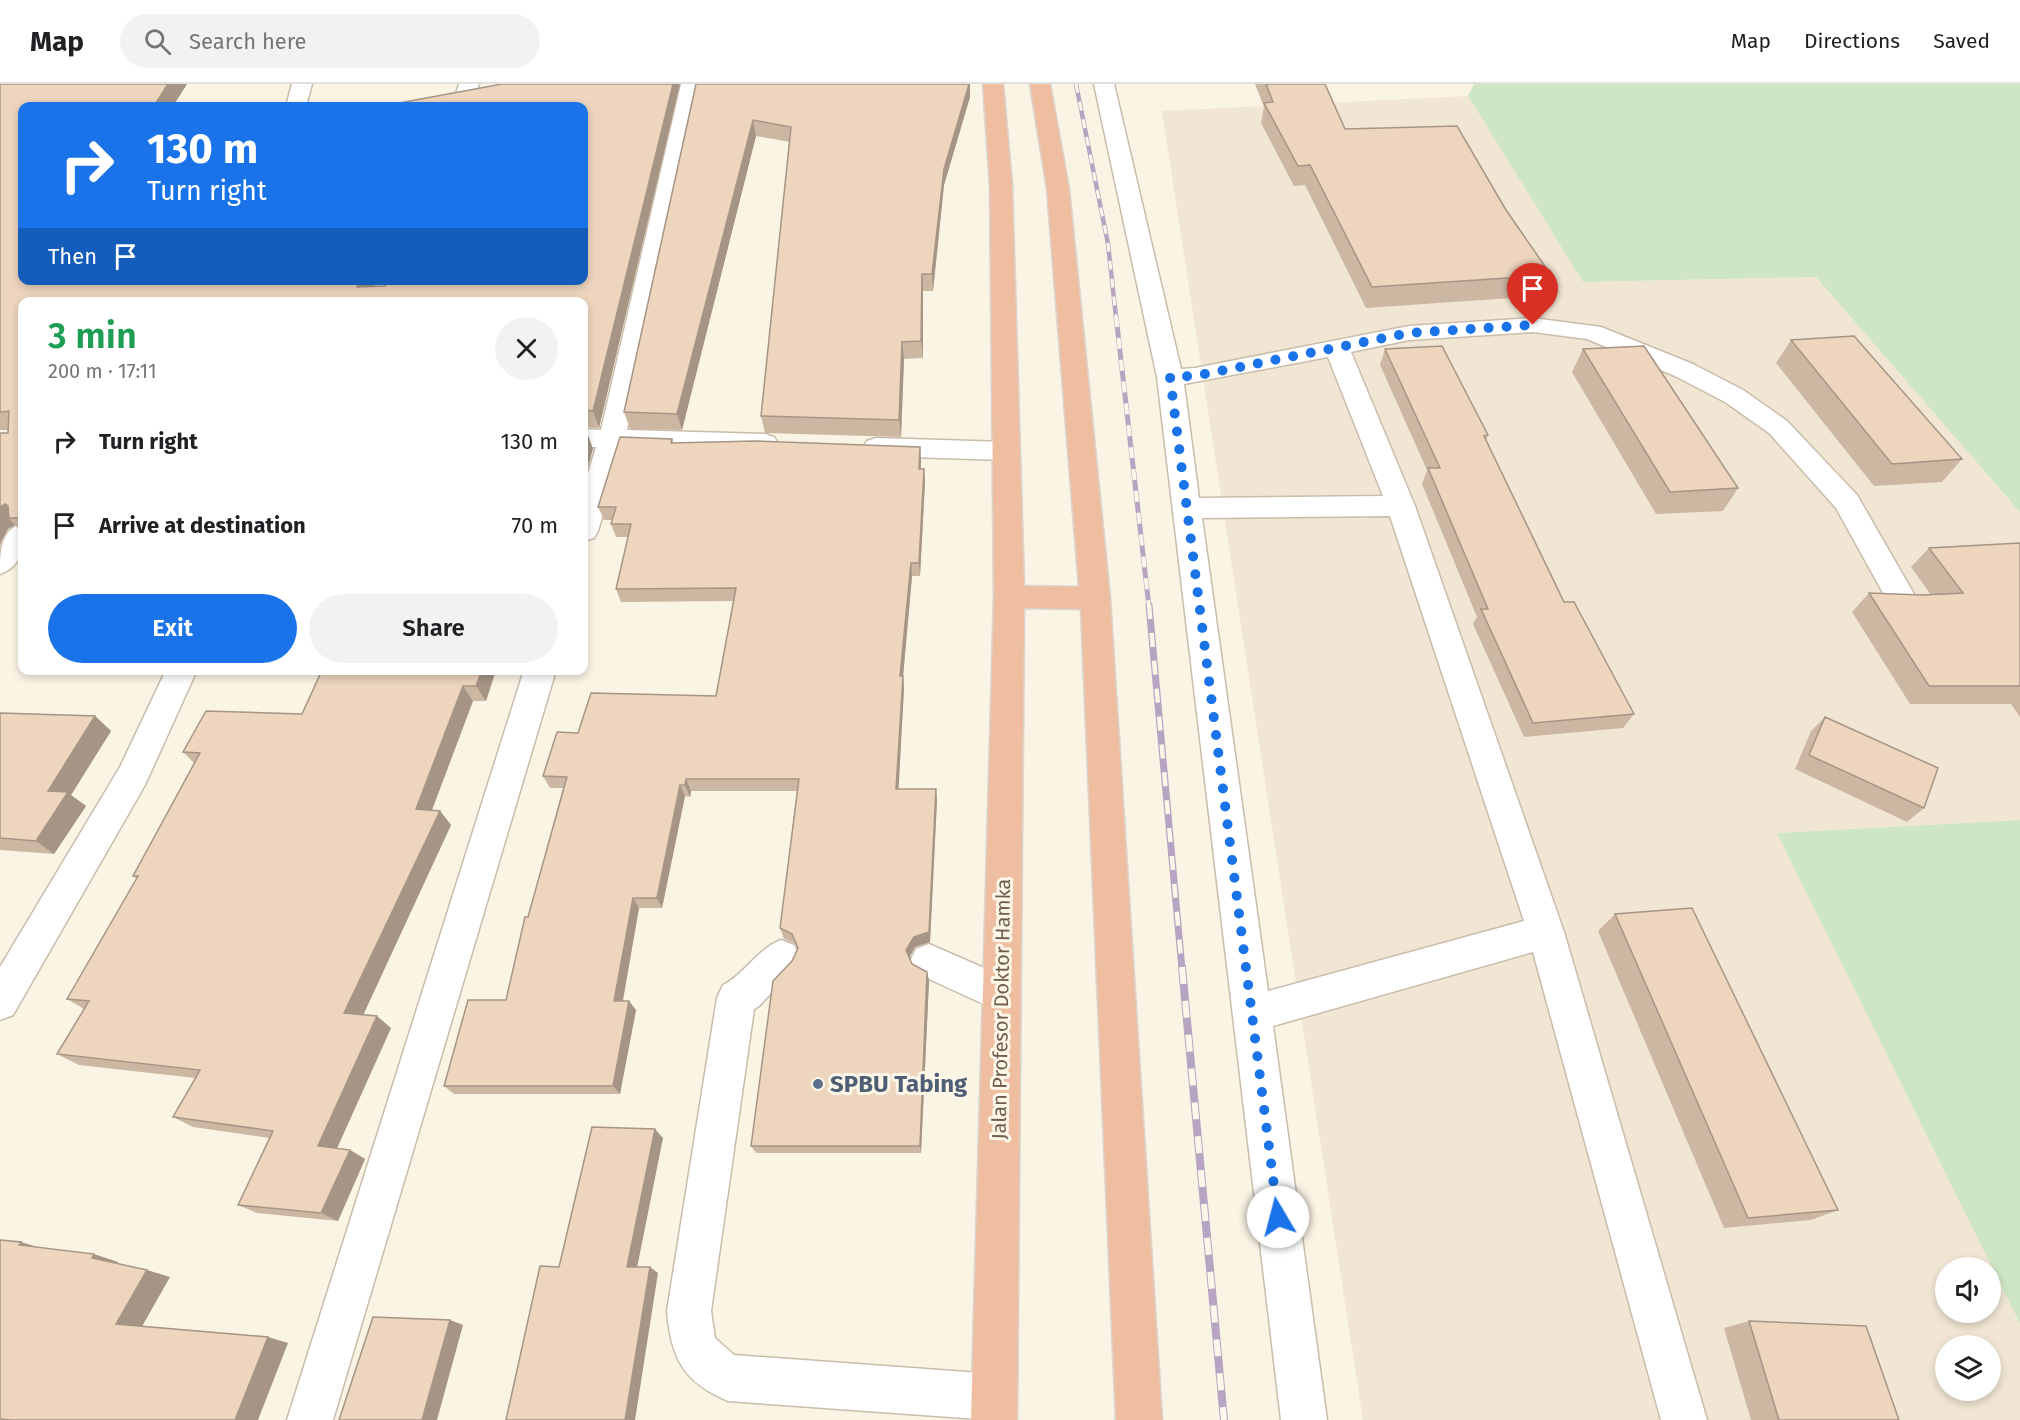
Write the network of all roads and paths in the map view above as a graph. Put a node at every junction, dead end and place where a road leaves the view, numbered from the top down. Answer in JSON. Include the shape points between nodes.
{"nodes":[{"id":1,"x":302,"y":84,"type":"edge"},
{"id":2,"x":469,"y":84,"type":"edge"},
{"id":3,"x":691,"y":84,"type":"edge"},
{"id":4,"x":993,"y":84,"type":"edge"},
{"id":5,"x":1040,"y":84,"type":"edge"},
{"id":6,"x":1104,"y":84,"type":"edge"},
{"id":7,"x":297,"y":102,"type":"edge"},
{"id":8,"x":463,"y":102,"type":"edge"},
{"id":9,"x":1338,"y":347,"type":"junction"},
{"id":10,"x":1170,"y":377,"type":"junction"},
{"id":11,"x":588,"y":438,"type":"edge"},
{"id":12,"x":612,"y":439,"type":"junction"},
{"id":13,"x":791,"y":444,"type":"edge"},
{"id":14,"x":851,"y":446,"type":"edge"},
{"id":15,"x":1006,"y":451,"type":"junction"},
{"id":16,"x":1401,"y":506,"type":"junction"},
{"id":17,"x":1187,"y":508,"type":"junction"},
{"id":18,"x":588,"y":518,"type":"edge"},
{"id":19,"x":18,"y":538,"type":"edge"},
{"id":20,"x":0,"y":563,"type":"edge"},
{"id":21,"x":1009,"y":597,"type":"junction"},
{"id":22,"x":1095,"y":598,"type":"junction"},
{"id":23,"x":1903,"y":601,"type":"edge"},
{"id":24,"x":180,"y":675,"type":"edge"},
{"id":25,"x":538,"y":675,"type":"edge"},
{"id":26,"x":1546,"y":933,"type":"junction"},
{"id":27,"x":781,"y":957,"type":"dead end"},
{"id":28,"x":929,"y":961,"type":"dead end"},
{"id":29,"x":1001,"y":994,"type":"junction"},
{"id":30,"x":0,"y":1002,"type":"edge"},
{"id":31,"x":1251,"y":1014,"type":"junction"},
{"id":32,"x":994,"y":1408,"type":"edge"},
{"id":33,"x":310,"y":1420,"type":"edge"},
{"id":34,"x":1139,"y":1420,"type":"edge"},
{"id":35,"x":1304,"y":1420,"type":"edge"},
{"id":36,"x":1684,"y":1420,"type":"edge"}],
"edges":[{"from":1,"to":7,"type":"street"},
{"from":2,"to":8,"type":"street"},
{"from":3,"to":12,"type":"street"},
{"from":4,"to":15,"type":"highway","name":"Jalan Profesor Doktor Hamka","via":[[1001,185]]},
{"from":5,"to":22,"type":"highway","via":[[1058,189]]},
{"from":6,"to":10,"type":"street"},
{"from":9,"to":10,"type":"street","via":[[1195,376]]},
{"from":9,"to":16,"type":"street"},
{"from":9,"to":23,"type":"street","via":[[1409,333],[1533,325],[1592,332],[1684,370],[1734,396],[1778,427],[1847,502]]},
{"from":10,"to":17,"type":"street"},
{"from":11,"to":12,"type":"street"},
{"from":12,"to":13,"type":"street"},
{"from":12,"to":18,"type":"street"},
{"from":14,"to":15,"type":"street"},
{"from":15,"to":21,"type":"highway","name":"Jalan Profesor Doktor Hamka"},
{"from":16,"to":17,"type":"street"},
{"from":16,"to":26,"type":"street"},
{"from":17,"to":31,"type":"street"},
{"from":19,"to":20,"type":"street"},
{"from":21,"to":22,"type":"highway"},
{"from":21,"to":29,"type":"highway","name":"Jalan Profesor Doktor Hamka"},
{"from":22,"to":34,"type":"highway"},
{"from":24,"to":30,"type":"street","via":[[133,775]]},
{"from":25,"to":33,"type":"street"},
{"from":26,"to":31,"type":"street"},
{"from":26,"to":36,"type":"street"},
{"from":27,"to":32,"type":"street","via":[[746,993],[736,998],[689,1311],[692,1339],[706,1365],[728,1378]]},
{"from":28,"to":29,"type":"street"},
{"from":29,"to":32,"type":"highway","name":"Jalan Profesor Doktor Hamka"},
{"from":31,"to":35,"type":"street"}]}
